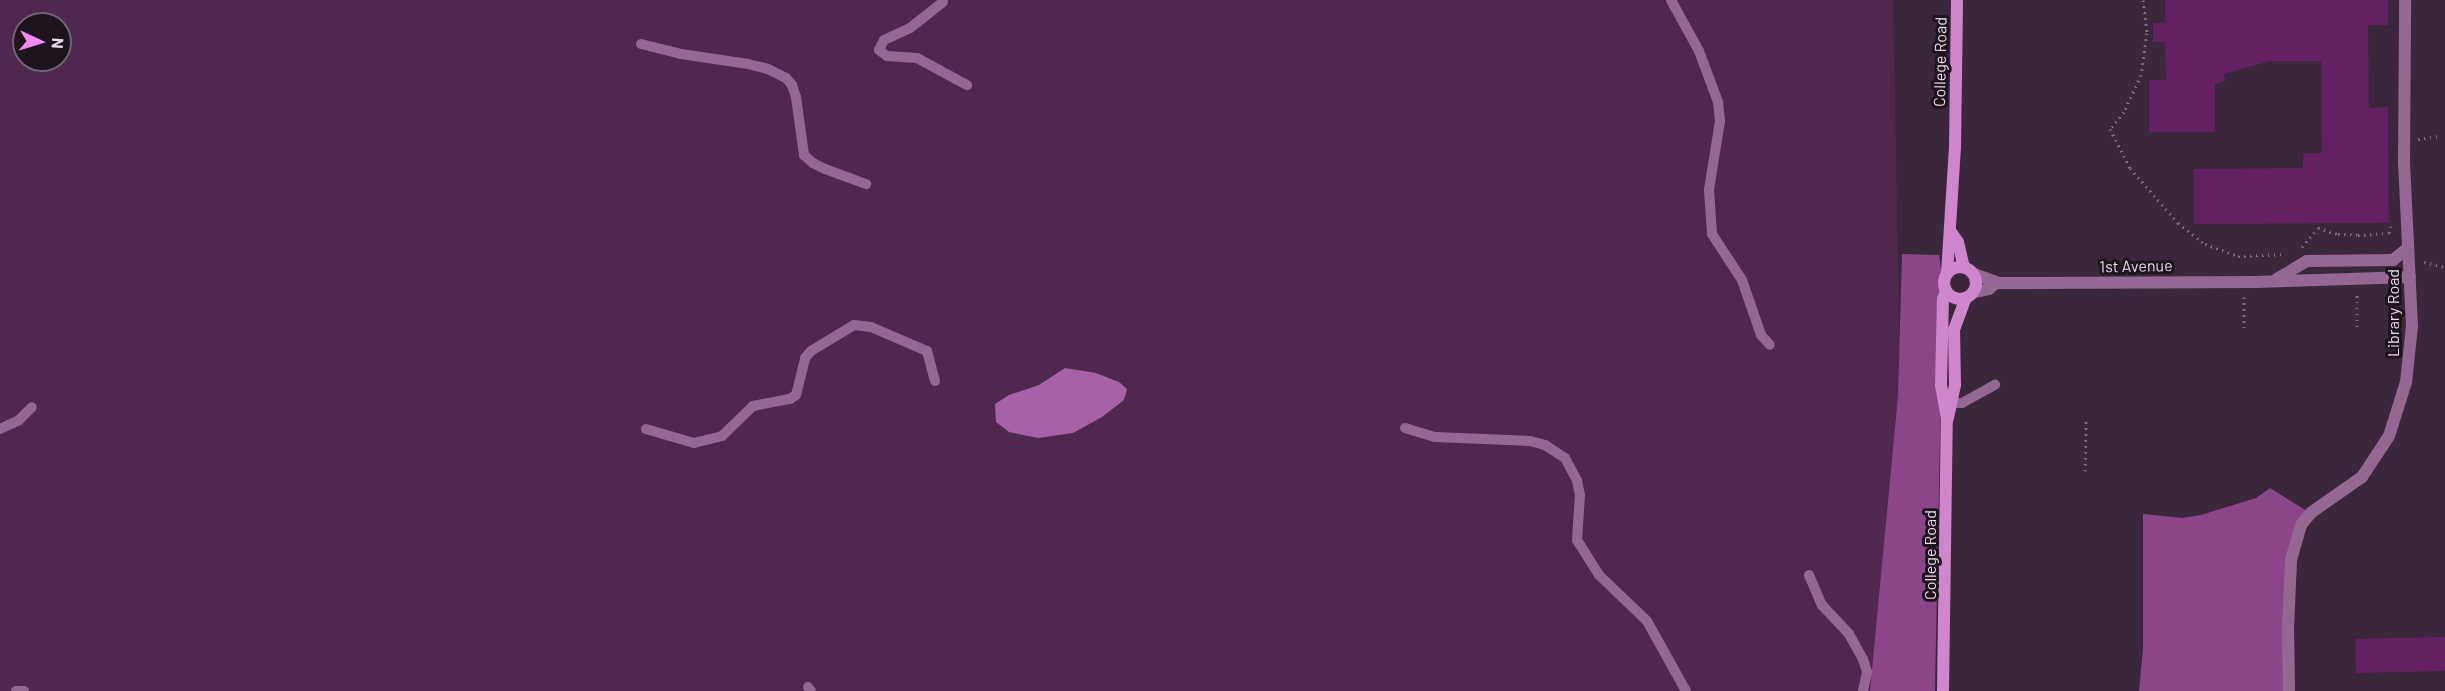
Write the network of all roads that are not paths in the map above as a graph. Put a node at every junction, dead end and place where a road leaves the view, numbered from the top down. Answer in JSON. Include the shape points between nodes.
{"nodes":[{"id":1,"x":1671,"y":0,"type":"edge"},
{"id":2,"x":1957,"y":0,"type":"edge"},
{"id":3,"x":2405,"y":0,"type":"edge"},
{"id":4,"x":943,"y":2,"type":"dead end"},
{"id":5,"x":641,"y":44,"type":"dead end"},
{"id":6,"x":967,"y":85,"type":"dead end"},
{"id":7,"x":866,"y":184,"type":"dead end"},
{"id":8,"x":1951,"y":232,"type":"junction"},
{"id":9,"x":2408,"y":248,"type":"junction"},
{"id":10,"x":1969,"y":271,"type":"junction"},
{"id":11,"x":1947,"y":274,"type":"junction"},
{"id":12,"x":2410,"y":277,"type":"junction"},
{"id":13,"x":2276,"y":280,"type":"junction"},
{"id":14,"x":1996,"y":283,"type":"junction"},
{"id":15,"x":1946,"y":291,"type":"junction"},
{"id":16,"x":1970,"y":295,"type":"junction"},
{"id":17,"x":1770,"y":345,"type":"dead end"},
{"id":18,"x":935,"y":381,"type":"dead end"},
{"id":19,"x":1995,"y":385,"type":"dead end"},
{"id":20,"x":1948,"y":403,"type":"junction"},
{"id":21,"x":32,"y":407,"type":"dead end"},
{"id":22,"x":1405,"y":428,"type":"dead end"},
{"id":23,"x":0,"y":429,"type":"edge"},
{"id":24,"x":646,"y":429,"type":"dead end"},
{"id":25,"x":1809,"y":575,"type":"dead end"},
{"id":26,"x":16,"y":691,"type":"edge"},
{"id":27,"x":24,"y":691,"type":"edge"},
{"id":28,"x":1686,"y":691,"type":"edge"},
{"id":29,"x":1863,"y":691,"type":"edge"},
{"id":30,"x":1944,"y":691,"type":"edge"},
{"id":31,"x":2289,"y":691,"type":"edge"}],
"edges":[{"from":1,"to":17,"type":"lane","via":[[1699,51],[1718,102],[1720,121],[1709,190],[1712,234],[1742,280],[1761,335]]},
{"from":2,"to":8,"type":"street","name":"College Road"},
{"from":3,"to":9,"type":"street","name":"Library Road"},
{"from":4,"to":6,"type":"lane","via":[[910,28],[884,40],[879,50],[887,56],[916,58]]},
{"from":5,"to":7,"type":"lane","via":[[748,64],[786,78],[796,97],[804,154],[819,166]]},
{"from":8,"to":10,"type":"street","name":"College Road"},
{"from":8,"to":11,"type":"street","name":"College Road"},
{"from":9,"to":12,"type":"street","name":"Library Road"},
{"from":9,"to":13,"type":"street","via":[[2393,260],[2307,261]]},
{"from":10,"to":11,"type":"street","via":[[1953,268]]},
{"from":10,"to":14,"type":"street","name":"1st Avenue"},
{"from":10,"to":16,"type":"street","name":"College Road","via":[[1976,283]]},
{"from":11,"to":15,"type":"street","name":"College Road"},
{"from":12,"to":13,"type":"street","name":"1st Avenue"},
{"from":12,"to":31,"type":"street","name":"Library Road","via":[[2410,355],[2389,436],[2362,477],[2312,512],[2295,541],[2288,629]]},
{"from":13,"to":14,"type":"street","name":"1st Avenue"},
{"from":14,"to":16,"type":"street","name":"1st Avenue"},
{"from":15,"to":16,"type":"street","via":[[1954,298]]},
{"from":15,"to":20,"type":"street","name":"College Road","via":[[1941,385]]},
{"from":16,"to":20,"type":"street","name":"College Road","via":[[1954,330],[1955,376]]},
{"from":18,"to":24,"type":"lane","via":[[927,351],[871,327],[854,326],[805,358],[796,395],[753,406],[722,436],[694,443]]},
{"from":19,"to":20,"type":"lane","via":[[1962,403]]},
{"from":20,"to":30,"type":"street","name":"College Road"},
{"from":21,"to":23,"type":"lane","via":[[19,420]]},
{"from":22,"to":28,"type":"lane","via":[[1435,437],[1530,441],[1565,458],[1580,495],[1577,540],[1599,575],[1647,621]]},
{"from":25,"to":29,"type":"lane","via":[[1822,605],[1849,634],[1863,659],[1867,672]]},
{"from":26,"to":27,"type":"lane"}]}
